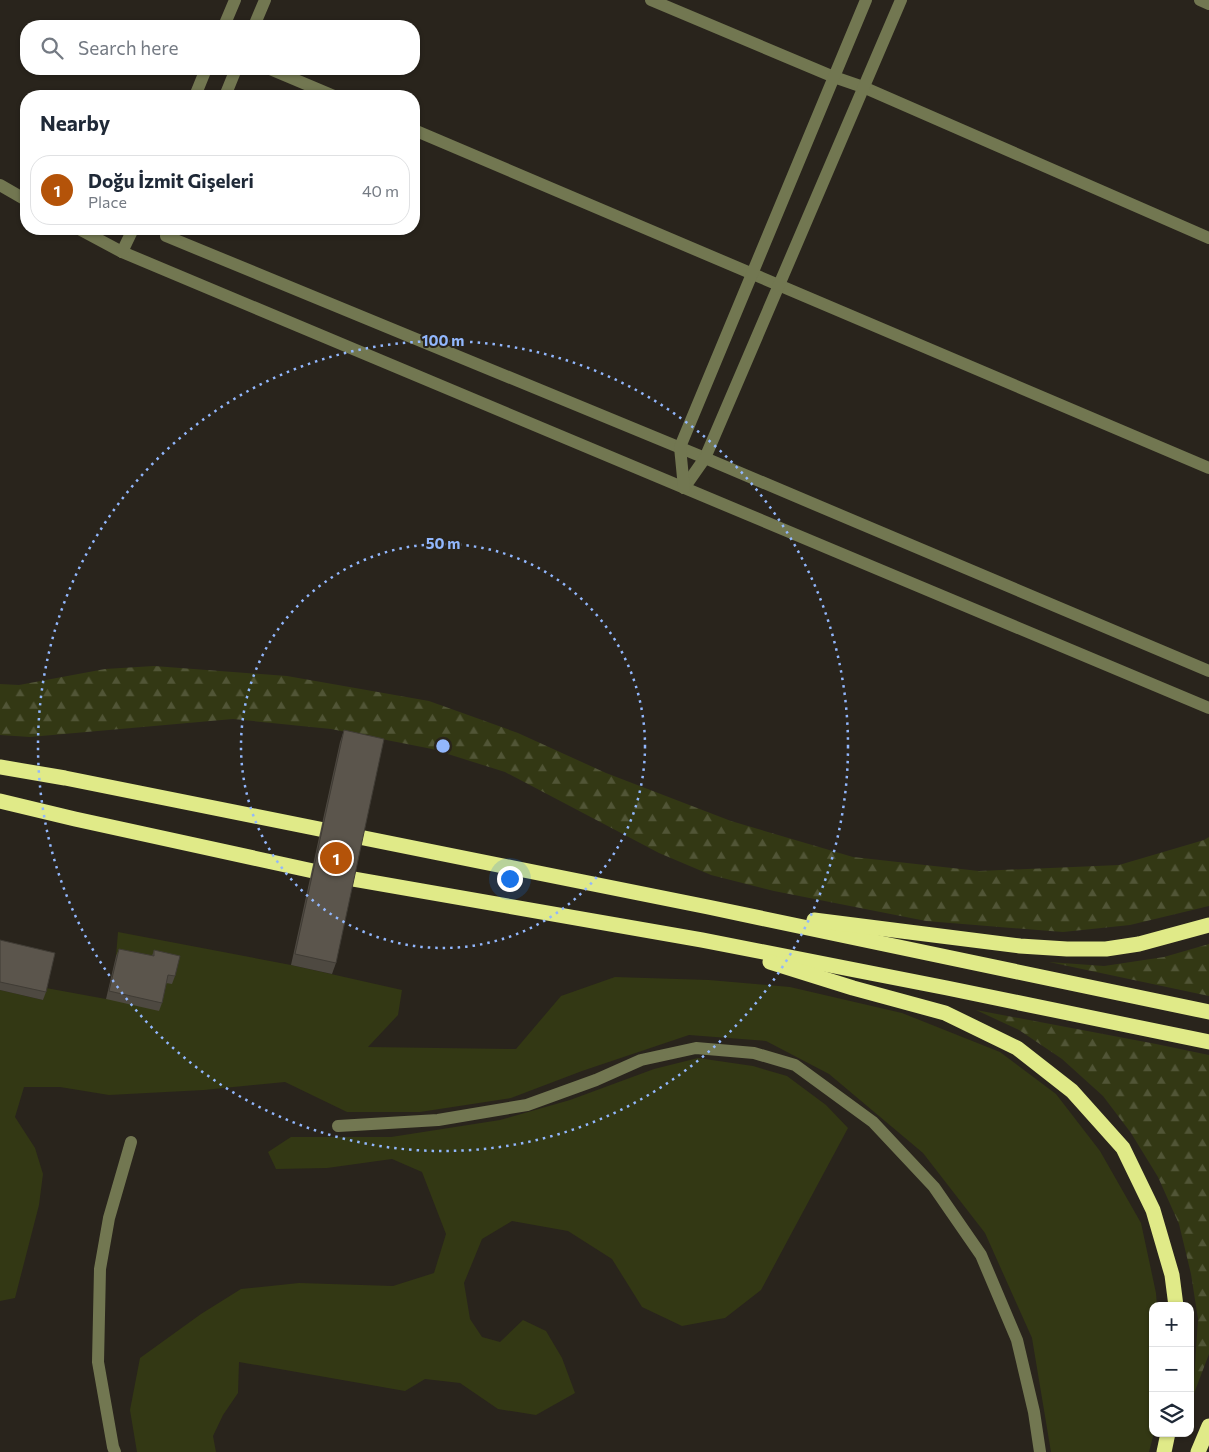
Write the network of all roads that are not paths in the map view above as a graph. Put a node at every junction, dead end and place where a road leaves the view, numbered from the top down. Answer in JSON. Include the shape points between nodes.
{"nodes":[{"id":1,"x":235,"y":0,"type":"edge"},
{"id":2,"x":265,"y":0,"type":"edge"},
{"id":3,"x":651,"y":0,"type":"edge"},
{"id":4,"x":866,"y":0,"type":"edge"},
{"id":5,"x":900,"y":0,"type":"edge"},
{"id":6,"x":1200,"y":0,"type":"edge"},
{"id":7,"x":1209,"y":4,"type":"edge"},
{"id":8,"x":227,"y":20,"type":"edge"},
{"id":9,"x":257,"y":20,"type":"edge"},
{"id":10,"x":204,"y":75,"type":"edge"},
{"id":11,"x":233,"y":75,"type":"edge"},
{"id":12,"x":284,"y":75,"type":"edge"},
{"id":13,"x":834,"y":77,"type":"junction"},
{"id":14,"x":863,"y":87,"type":"junction"},
{"id":15,"x":197,"y":90,"type":"edge"},
{"id":16,"x":227,"y":90,"type":"edge"},
{"id":17,"x":320,"y":90,"type":"edge"},
{"id":18,"x":420,"y":133,"type":"edge"},
{"id":19,"x":0,"y":185,"type":"edge"},
{"id":20,"x":20,"y":197,"type":"edge"},
{"id":21,"x":90,"y":235,"type":"edge"},
{"id":22,"x":130,"y":235,"type":"edge"},
{"id":23,"x":166,"y":235,"type":"edge"},
{"id":24,"x":1209,"y":238,"type":"edge"},
{"id":25,"x":122,"y":252,"type":"junction"},
{"id":26,"x":752,"y":274,"type":"junction"},
{"id":27,"x":778,"y":286,"type":"junction"},
{"id":28,"x":680,"y":447,"type":"junction"},
{"id":29,"x":705,"y":458,"type":"junction"},
{"id":30,"x":1209,"y":468,"type":"edge"},
{"id":31,"x":684,"y":488,"type":"junction"},
{"id":32,"x":1209,"y":671,"type":"edge"},
{"id":33,"x":1209,"y":708,"type":"edge"},
{"id":34,"x":0,"y":767,"type":"edge"},
{"id":35,"x":0,"y":801,"type":"edge"},
{"id":36,"x":708,"y":907,"type":"junction"},
{"id":37,"x":1209,"y":925,"type":"edge"},
{"id":38,"x":702,"y":940,"type":"junction"},
{"id":39,"x":1209,"y":1012,"type":"edge"},
{"id":40,"x":1209,"y":1042,"type":"edge"},
{"id":41,"x":338,"y":1126,"type":"dead end"},
{"id":42,"x":131,"y":1142,"type":"dead end"},
{"id":43,"x":1175,"y":1302,"type":"edge"},
{"id":44,"x":1209,"y":1426,"type":"edge"},
{"id":45,"x":1167,"y":1437,"type":"edge"},
{"id":46,"x":115,"y":1452,"type":"edge"},
{"id":47,"x":1040,"y":1452,"type":"edge"},
{"id":48,"x":1164,"y":1452,"type":"edge"},
{"id":49,"x":1198,"y":1452,"type":"edge"}],
"edges":[{"from":1,"to":8,"type":"street"},
{"from":2,"to":9,"type":"street"},
{"from":3,"to":13,"type":"street"},
{"from":4,"to":13,"type":"street"},
{"from":5,"to":14,"type":"street"},
{"from":6,"to":7,"type":"street"},
{"from":10,"to":15,"type":"street"},
{"from":11,"to":16,"type":"street"},
{"from":12,"to":17,"type":"street"},
{"from":13,"to":14,"type":"street"},
{"from":13,"to":26,"type":"street"},
{"from":14,"to":24,"type":"street"},
{"from":14,"to":27,"type":"street"},
{"from":18,"to":26,"type":"street"},
{"from":19,"to":20,"type":"street"},
{"from":21,"to":25,"type":"street"},
{"from":22,"to":25,"type":"street"},
{"from":23,"to":28,"type":"street"},
{"from":25,"to":31,"type":"street"},
{"from":26,"to":27,"type":"street"},
{"from":26,"to":28,"type":"street"},
{"from":27,"to":29,"type":"street"},
{"from":27,"to":30,"type":"street"},
{"from":28,"to":29,"type":"street"},
{"from":28,"to":31,"type":"street"},
{"from":29,"to":31,"type":"street"},
{"from":29,"to":32,"type":"street"},
{"from":31,"to":33,"type":"street"},
{"from":34,"to":36,"type":"highway"},
{"from":35,"to":38,"type":"highway","via":[[336,876]]},
{"from":36,"to":37,"type":"highway","via":[[1067,949],[1106,950]]},
{"from":36,"to":39,"type":"highway"},
{"from":38,"to":40,"type":"highway"},
{"from":38,"to":43,"type":"highway","via":[[853,988],[945,1013],[1016,1048],[1072,1091],[1123,1148],[1153,1210],[1172,1275]]},
{"from":41,"to":47,"type":"street","via":[[438,1120],[527,1105],[641,1060],[696,1048],[754,1054],[795,1065],[873,1122],[934,1187],[980,1254],[1018,1340]]},
{"from":42,"to":46,"type":"street","via":[[109,1218],[100,1269],[98,1362]]},
{"from":44,"to":49,"type":"highway"},
{"from":45,"to":48,"type":"highway"}]}
